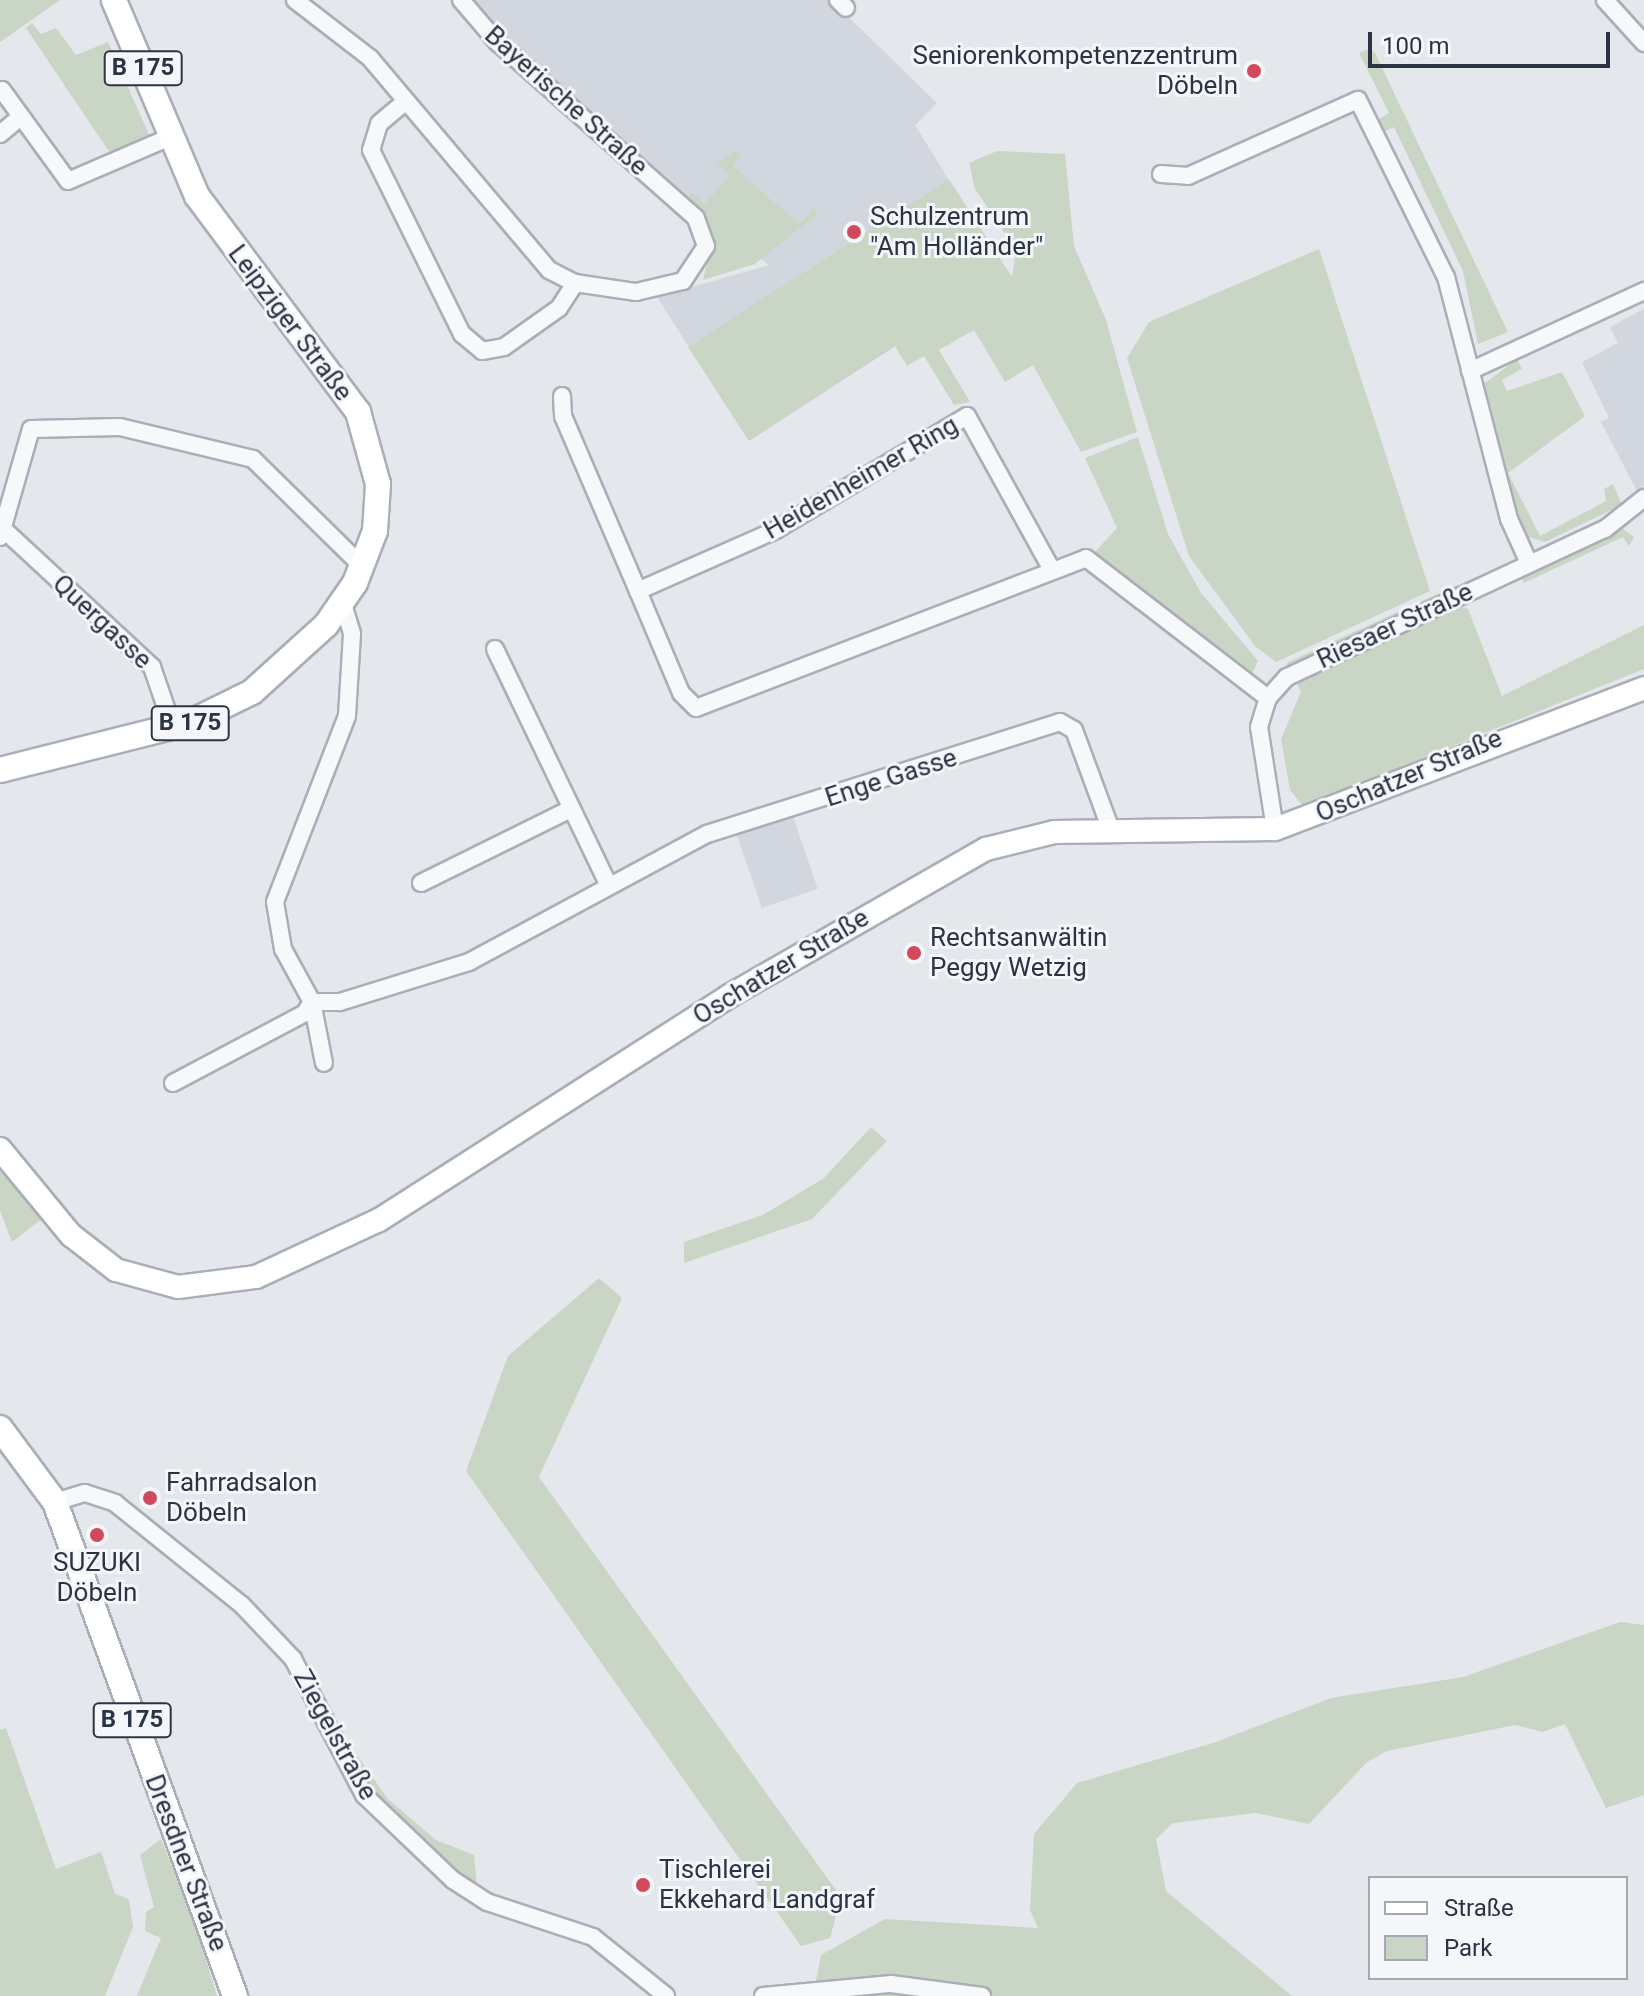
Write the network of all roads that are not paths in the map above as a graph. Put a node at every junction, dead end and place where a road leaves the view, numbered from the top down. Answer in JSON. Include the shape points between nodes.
{"nodes":[{"id":1,"x":114,"y":0,"type":"edge"},
{"id":2,"x":295,"y":0,"type":"edge"},
{"id":3,"x":461,"y":0,"type":"edge"},
{"id":4,"x":1605,"y":0,"type":"edge"},
{"id":5,"x":1644,"y":43,"type":"edge"},
{"id":6,"x":2,"y":90,"type":"edge"},
{"id":7,"x":406,"y":101,"type":"junction"},
{"id":8,"x":20,"y":117,"type":"junction"},
{"id":9,"x":0,"y":134,"type":"edge"},
{"id":10,"x":170,"y":137,"type":"junction"},
{"id":11,"x":1161,"y":174,"type":"dead end"},
{"id":12,"x":575,"y":283,"type":"junction"},
{"id":13,"x":1644,"y":291,"type":"edge"},
{"id":14,"x":1470,"y":371,"type":"junction"},
{"id":15,"x":562,"y":396,"type":"dead end"},
{"id":16,"x":1644,"y":498,"type":"edge"},
{"id":17,"x":2,"y":532,"type":"edge"},
{"id":18,"x":1529,"y":563,"type":"junction"},
{"id":19,"x":363,"y":567,"type":"junction"},
{"id":20,"x":1052,"y":570,"type":"junction"},
{"id":21,"x":638,"y":591,"type":"junction"},
{"id":22,"x":343,"y":604,"type":"junction"},
{"id":23,"x":495,"y":649,"type":"dead end"},
{"id":24,"x":1644,"y":688,"type":"edge"},
{"id":25,"x":1268,"y":698,"type":"junction"},
{"id":26,"x":173,"y":728,"type":"junction"},
{"id":27,"x":0,"y":770,"type":"edge"},
{"id":28,"x":571,"y":809,"type":"junction"},
{"id":29,"x":1275,"y":829,"type":"junction"},
{"id":30,"x":1111,"y":830,"type":"junction"},
{"id":31,"x":421,"y":883,"type":"dead end"},
{"id":32,"x":608,"y":884,"type":"junction"},
{"id":33,"x":312,"y":1002,"type":"junction"},
{"id":34,"x":324,"y":1063,"type":"dead end"},
{"id":35,"x":173,"y":1083,"type":"dead end"},
{"id":36,"x":0,"y":1149,"type":"edge"},
{"id":37,"x":0,"y":1428,"type":"edge"},
{"id":38,"x":55,"y":1502,"type":"junction"},
{"id":39,"x":235,"y":1996,"type":"edge"},
{"id":40,"x":666,"y":1996,"type":"edge"},
{"id":41,"x":763,"y":1996,"type":"edge"},
{"id":42,"x":982,"y":1996,"type":"edge"}],
"edges":[{"from":1,"to":10,"type":"main road","name":"Leipziger Straße","number":"B 175"},
{"from":2,"to":7,"type":"street","via":[[350,40]]},
{"from":3,"to":12,"type":"street","name":"Bayerische Straße","via":[[497,42],[696,218],[706,246],[683,281],[636,292]]},
{"from":4,"to":5,"type":"street"},
{"from":6,"to":8,"type":"street"},
{"from":7,"to":12,"type":"street","via":[[549,270]]},
{"from":7,"to":12,"type":"street","via":[[379,124],[371,150],[462,334],[482,351],[504,347],[559,308]]},
{"from":8,"to":9,"type":"street"},
{"from":8,"to":10,"type":"street","via":[[68,181]]},
{"from":10,"to":19,"type":"main road","name":"Leipziger Straße","number":"B 175","via":[[220,231],[358,412],[378,484]]},
{"from":11,"to":14,"type":"street","via":[[1188,176],[1358,100],[1446,277]]},
{"from":13,"to":14,"type":"street"},
{"from":14,"to":18,"type":"street","via":[[1509,519]]},
{"from":15,"to":21,"type":"street","via":[[563,416]]},
{"from":16,"to":18,"type":"street","name":"Riesaer Straße","via":[[1622,519]]},
{"from":17,"to":19,"type":"street","via":[[31,429],[120,427],[253,459]]},
{"from":17,"to":26,"type":"street","name":"Quergasse","via":[[152,667]]},
{"from":18,"to":25,"type":"street","name":"Riesaer Straße","via":[[1296,672]]},
{"from":19,"to":22,"type":"main road","name":"Leipziger Straße","number":"B 175"},
{"from":20,"to":21,"type":"street","via":[[696,708],[681,693]]},
{"from":20,"to":21,"type":"street","name":"Heidenheimer Ring","via":[[967,416],[776,530]]},
{"from":20,"to":25,"type":"street","via":[[1093,561]]},
{"from":22,"to":26,"type":"main road","name":"Leipziger Straße","number":"B 175","via":[[301,652],[252,692]]},
{"from":22,"to":33,"type":"street","via":[[352,634],[347,716],[275,902],[283,949]]},
{"from":23,"to":28,"type":"street"},
{"from":24,"to":29,"type":"main road","name":"Oschatzer Straße","via":[[1474,747]]},
{"from":25,"to":29,"type":"street","via":[[1259,745]]},
{"from":26,"to":27,"type":"main road","name":"Leipziger Straße","number":"B 175"},
{"from":28,"to":31,"type":"street"},
{"from":28,"to":32,"type":"street"},
{"from":29,"to":30,"type":"main road","name":"Oschatzer Straße"},
{"from":30,"to":32,"type":"street","name":"Enge Gasse","via":[[1074,730],[1060,722],[707,834]]},
{"from":30,"to":36,"type":"main road","name":"Oschatzer Straße","via":[[1054,832],[986,849],[729,996],[379,1220],[256,1277],[178,1287],[116,1270],[71,1235]]},
{"from":32,"to":33,"type":"street","name":"Enge Gasse","via":[[469,962],[340,1002]]},
{"from":33,"to":34,"type":"street"},
{"from":33,"to":35,"type":"street","via":[[305,1013]]},
{"from":37,"to":38,"type":"main road","name":"Dresdner Straße","number":"B 175"},
{"from":38,"to":39,"type":"main road","name":"Dresdner Straße","number":"B 175"},
{"from":38,"to":40,"type":"street","name":"Ziegelstraße","via":[[85,1493],[115,1503],[242,1605],[293,1659],[364,1795],[453,1880],[487,1902],[593,1937]]},
{"from":41,"to":42,"type":"street","via":[[891,1984]]}]}
